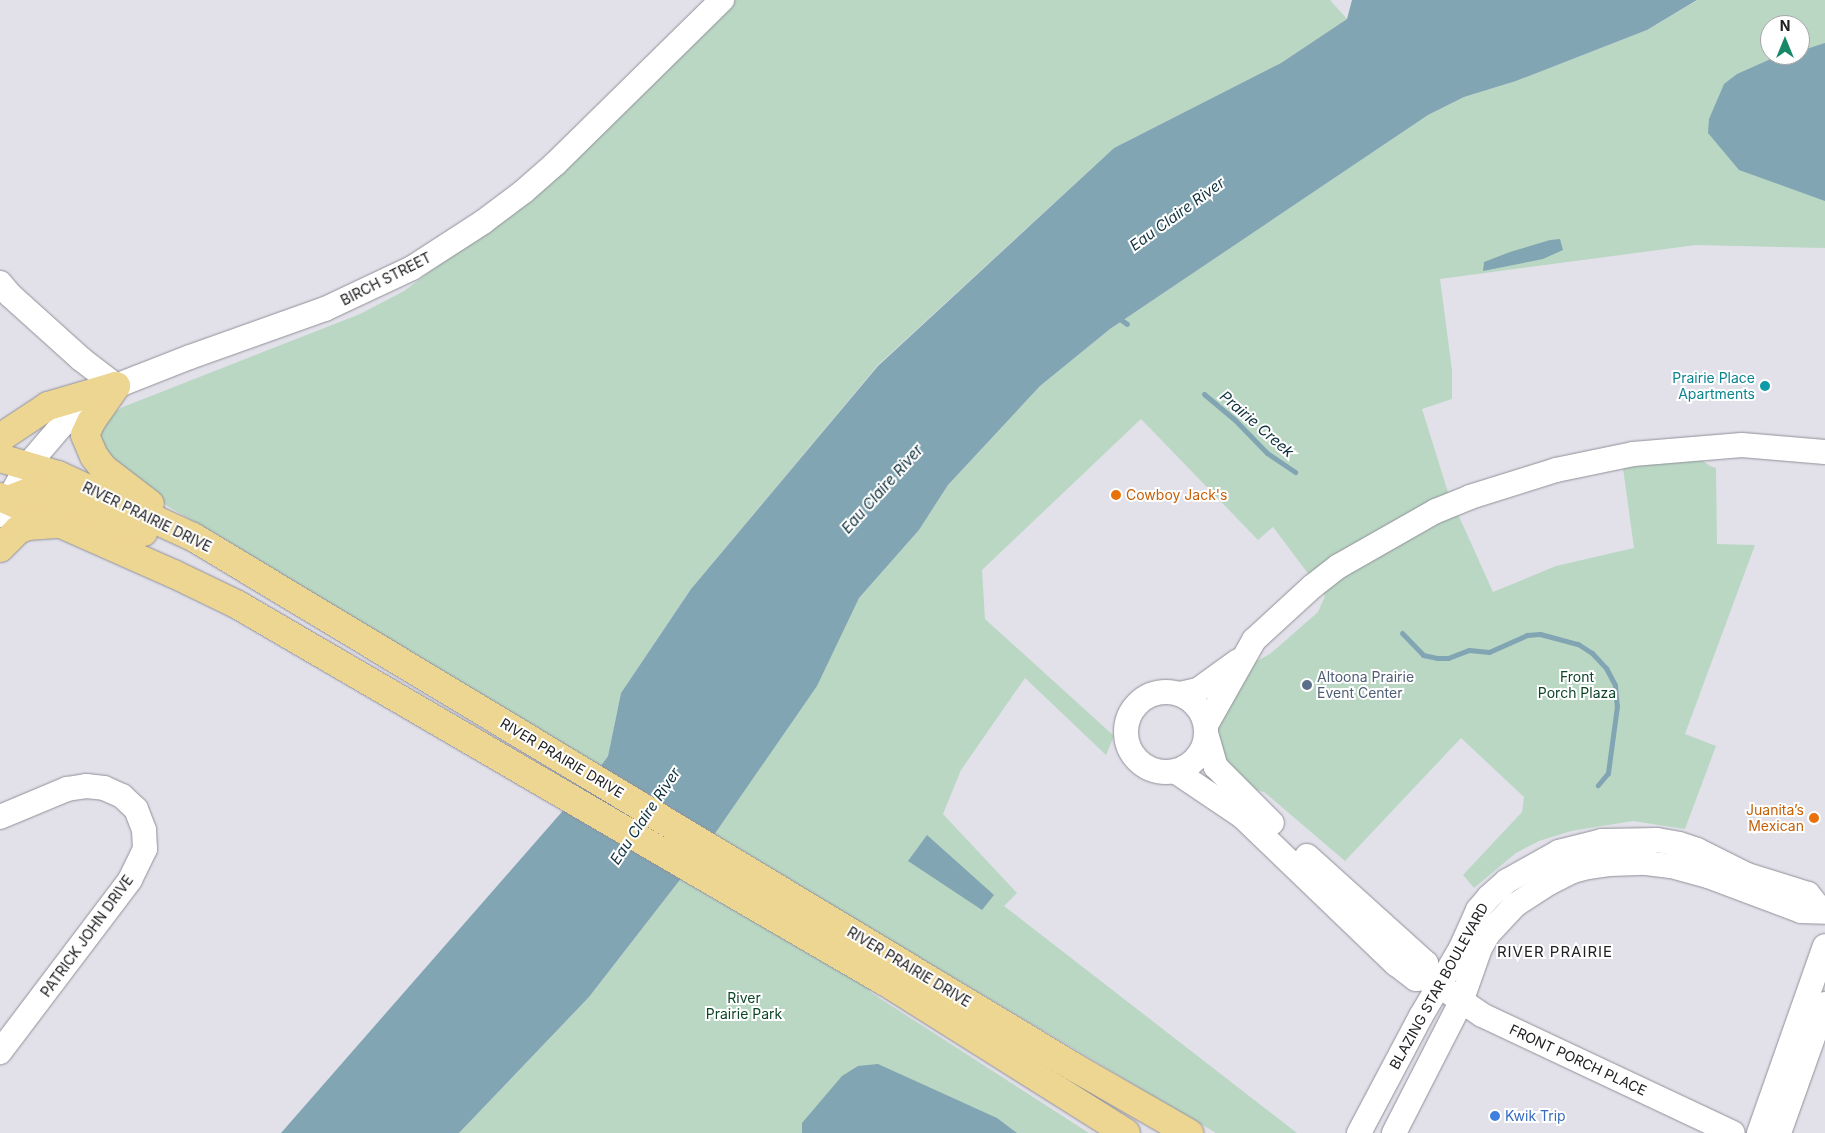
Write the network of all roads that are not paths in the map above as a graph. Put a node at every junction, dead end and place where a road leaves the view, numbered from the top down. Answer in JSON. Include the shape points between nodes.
{"nodes":[{"id":1,"x":722,"y":0,"type":"edge"},
{"id":2,"x":0,"y":283,"type":"edge"},
{"id":3,"x":116,"y":386,"type":"junction"},
{"id":4,"x":0,"y":438,"type":"edge"},
{"id":5,"x":1825,"y":452,"type":"edge"},
{"id":6,"x":0,"y":458,"type":"edge"},
{"id":7,"x":27,"y":466,"type":"junction"},
{"id":8,"x":0,"y":472,"type":"edge"},
{"id":9,"x":3,"y":504,"type":"edge"},
{"id":10,"x":56,"y":524,"type":"junction"},
{"id":11,"x":193,"y":537,"type":"junction"},
{"id":12,"x":0,"y":548,"type":"edge"},
{"id":13,"x":254,"y":573,"type":"junction"},
{"id":14,"x":1245,"y":656,"type":"junction"},
{"id":15,"x":1180,"y":694,"type":"junction"},
{"id":16,"x":1206,"y":729,"type":"junction"},
{"id":17,"x":1175,"y":771,"type":"junction"},
{"id":18,"x":0,"y":817,"type":"edge"},
{"id":19,"x":1823,"y":911,"type":"edge"},
{"id":20,"x":1825,"y":946,"type":"edge"},
{"id":21,"x":901,"y":976,"type":"junction"},
{"id":22,"x":1433,"y":982,"type":"junction"},
{"id":23,"x":1461,"y":1002,"type":"junction"},
{"id":24,"x":1825,"y":1004,"type":"edge"},
{"id":25,"x":0,"y":1052,"type":"edge"},
{"id":26,"x":1126,"y":1133,"type":"edge"},
{"id":27,"x":1189,"y":1133,"type":"edge"},
{"id":28,"x":1359,"y":1133,"type":"edge"},
{"id":29,"x":1394,"y":1133,"type":"edge"},
{"id":30,"x":1733,"y":1133,"type":"edge"},
{"id":31,"x":1759,"y":1133,"type":"edge"},
{"id":32,"x":1779,"y":1133,"type":"edge"}],
"edges":[{"from":1,"to":3,"type":"street","name":"BIRCH STREET","via":[[556,163],[516,198],[452,244],[412,268],[325,310]]},
{"from":2,"to":3,"type":"street","via":[[81,359]]},
{"from":3,"to":4,"type":"main road","via":[[48,406]]},
{"from":3,"to":7,"type":"street","name":"BIRCH STREET","via":[[62,424]]},
{"from":3,"to":11,"type":"main road","via":[[85,435],[94,456],[103,468]]},
{"from":5,"to":14,"type":"street","via":[[1742,445],[1664,450],[1556,470],[1470,497],[1436,511],[1339,566],[1254,640]]},
{"from":6,"to":7,"type":"main road"},
{"from":7,"to":8,"type":"main road"},
{"from":7,"to":9,"type":"street","name":"BIRCH STREET"},
{"from":7,"to":11,"type":"main road","name":"RIVER PRAIRIE DRIVE","via":[[58,475]]},
{"from":9,"to":10,"type":"main road","name":"RIVER PRAIRIE DRIVE"},
{"from":9,"to":13,"type":"main road","via":[[29,492],[47,493]]},
{"from":10,"to":12,"type":"main road","via":[[18,530]]},
{"from":10,"to":21,"type":"main road","name":"RIVER PRAIRIE DRIVE","via":[[238,605]]},
{"from":11,"to":13,"type":"main road","name":"RIVER PRAIRIE DRIVE"},
{"from":13,"to":21,"type":"main road","name":"RIVER PRAIRIE DRIVE","via":[[383,650]]},
{"from":14,"to":15,"type":"street","name":"FRONT PORCH PLACE","via":[[1205,685]]},
{"from":14,"to":16,"type":"street"},
{"from":15,"to":16,"type":"street","via":[[1197,706]]},
{"from":15,"to":17,"type":"street","name":"FRONT PORCH PLACE","via":[[1160,692],[1139,702],[1127,721],[1126,733],[1130,750],[1140,763],[1159,772]]},
{"from":16,"to":17,"type":"street","via":[[1204,746],[1197,758]]},
{"from":16,"to":22,"type":"street","via":[[1216,767],[1228,781],[1426,963]]},
{"from":17,"to":22,"type":"street","name":"FRONT PORCH PLACE","via":[[1242,816],[1396,964],[1416,979]]},
{"from":18,"to":25,"type":"street","name":"PATRICK JOHN DRIVE","via":[[67,789],[104,788],[122,796],[136,809],[144,830],[145,849],[130,880]]},
{"from":19,"to":22,"type":"street","name":"BLAZING STAR BOULEVARD","via":[[1808,894],[1747,874],[1679,844],[1657,840],[1619,840],[1582,845],[1534,865],[1507,881],[1489,897],[1478,910],[1461,948]]},
{"from":19,"to":23,"type":"street","name":"BLAZING STAR BOULEVARD","via":[[1801,911],[1708,876],[1671,866],[1630,862],[1573,871],[1531,893],[1501,918],[1480,948]]},
{"from":20,"to":31,"type":"street"},
{"from":21,"to":26,"type":"main road","name":"RIVER PRAIRIE DRIVE"},
{"from":21,"to":27,"type":"main road","name":"RIVER PRAIRIE DRIVE"},
{"from":22,"to":23,"type":"street","name":"FRONT PORCH PLACE"},
{"from":22,"to":28,"type":"street","name":"BLAZING STAR BOULEVARD"},
{"from":23,"to":29,"type":"street","name":"BLAZING STAR BOULEVARD"},
{"from":23,"to":30,"type":"street","name":"FRONT PORCH PLACE","via":[[1528,1038]]},
{"from":24,"to":32,"type":"street"}]}
